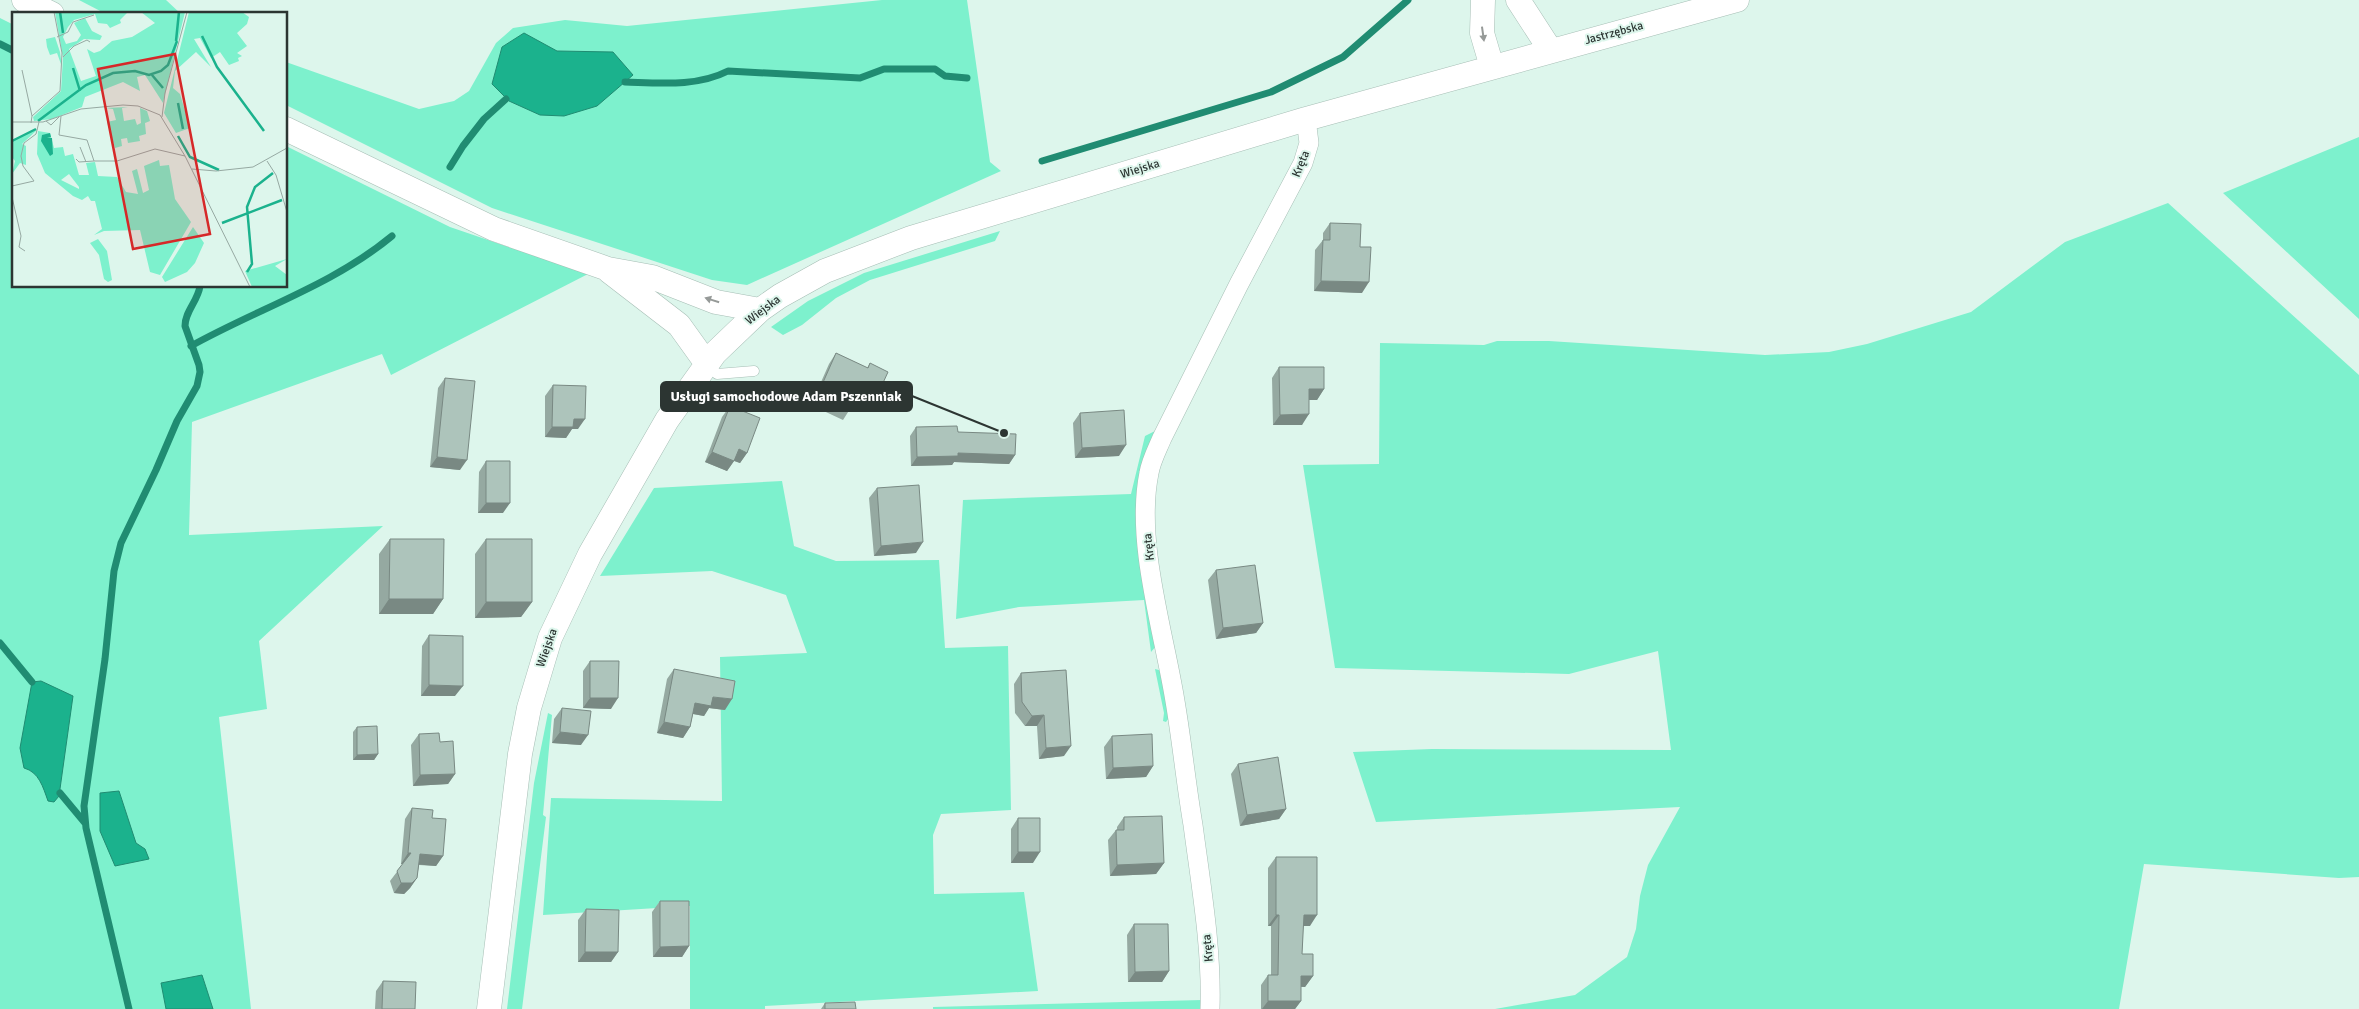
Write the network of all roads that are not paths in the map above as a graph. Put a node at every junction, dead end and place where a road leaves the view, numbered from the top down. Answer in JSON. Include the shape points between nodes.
{"nodes":[{"id":1,"x":24,"y":0,"type":"edge"},
{"id":2,"x":1483,"y":0,"type":"edge"},
{"id":3,"x":1518,"y":0,"type":"edge"},
{"id":4,"x":1736,"y":0,"type":"edge"},
{"id":5,"x":48,"y":12,"type":"edge"},
{"id":6,"x":1551,"y":51,"type":"junction"},
{"id":7,"x":1492,"y":67,"type":"junction"},
{"id":8,"x":1306,"y":119,"type":"junction"},
{"id":9,"x":288,"y":130,"type":"edge"},
{"id":10,"x":608,"y":269,"type":"junction"},
{"id":11,"x":760,"y":310,"type":"junction"},
{"id":12,"x":707,"y":364,"type":"junction"},
{"id":13,"x":754,"y":371,"type":"dead end"},
{"id":14,"x":490,"y":1009,"type":"edge"},
{"id":15,"x":1210,"y":1009,"type":"edge"}],
"edges":[{"from":1,"to":5,"type":"street"},
{"from":2,"to":7,"type":"street","one_way":true,"via":[[1482,33]]},
{"from":3,"to":6,"type":"street"},
{"from":4,"to":6,"type":"street","name":"Jastrzębska"},
{"from":6,"to":7,"type":"street","name":"Jastrzębska"},
{"from":7,"to":8,"type":"street","name":"Wiejska"},
{"from":8,"to":11,"type":"street","name":"Wiejska","via":[[886,246],[825,271]]},
{"from":8,"to":15,"type":"street","name":"Kręta","via":[[1309,143],[1303,163],[1162,438],[1147,484],[1150,563],[1176,704],[1200,873],[1209,952]]},
{"from":9,"to":10,"type":"street","via":[[494,229]]},
{"from":11,"to":10,"type":"street","one_way":true,"via":[[716,302],[652,277]]},
{"from":10,"to":12,"type":"street","via":[[679,325]]},
{"from":11,"to":12,"type":"street","name":"Wiejska"},
{"from":12,"to":13,"type":"lane","via":[[717,374]]},
{"from":12,"to":14,"type":"street","name":"Wiejska","via":[[667,420],[610,517],[569,596],[544,654],[520,754]]}]}
